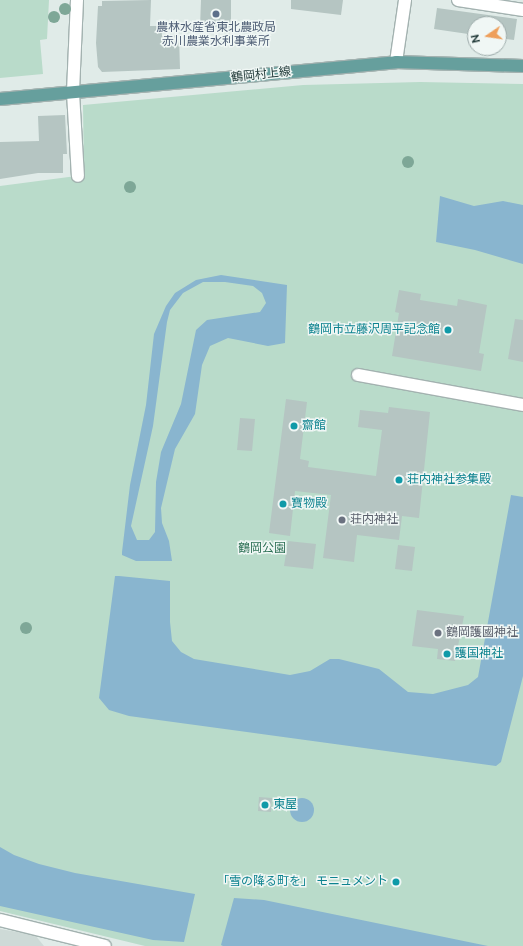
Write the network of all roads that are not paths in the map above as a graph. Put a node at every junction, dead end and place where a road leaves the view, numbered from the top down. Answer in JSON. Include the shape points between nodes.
{"nodes":[{"id":1,"x":77,"y":0,"type":"edge"},
{"id":2,"x":404,"y":0,"type":"edge"},
{"id":3,"x":458,"y":0,"type":"edge"},
{"id":4,"x":523,"y":10,"type":"edge"},
{"id":5,"x":396,"y":62,"type":"junction"},
{"id":6,"x":523,"y":66,"type":"edge"},
{"id":7,"x":73,"y":93,"type":"junction"},
{"id":8,"x":0,"y":99,"type":"edge"},
{"id":9,"x":78,"y":176,"type":"dead end"},
{"id":10,"x":358,"y":375,"type":"dead end"},
{"id":11,"x":523,"y":406,"type":"edge"},
{"id":12,"x":0,"y":920,"type":"edge"},
{"id":13,"x":72,"y":943,"type":"edge"},
{"id":14,"x":105,"y":946,"type":"edge"}],
"edges":[{"from":1,"to":7,"type":"street"},
{"from":2,"to":5,"type":"street"},
{"from":3,"to":4,"type":"street"},
{"from":5,"to":6,"type":"main road","name":"鶴岡村上線"},
{"from":5,"to":7,"type":"main road","name":"鶴岡村上線"},
{"from":7,"to":8,"type":"main road","name":"鶴岡村上線"},
{"from":7,"to":9,"type":"street"},
{"from":10,"to":11,"type":"street"},
{"from":12,"to":13,"type":"street"},
{"from":13,"to":14,"type":"street"}]}
